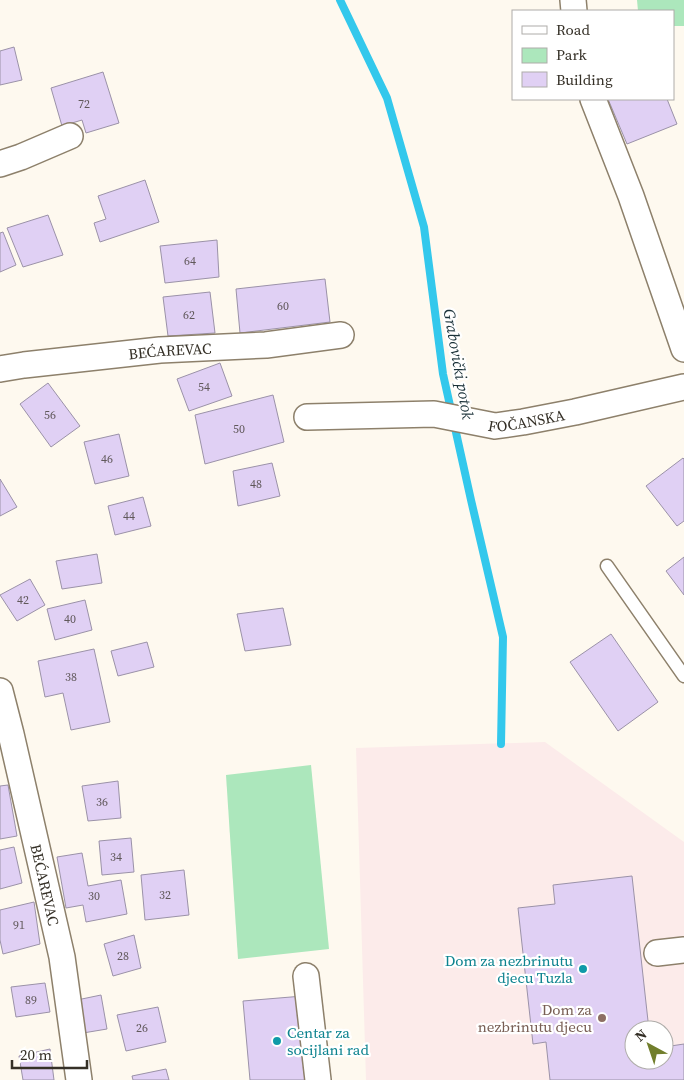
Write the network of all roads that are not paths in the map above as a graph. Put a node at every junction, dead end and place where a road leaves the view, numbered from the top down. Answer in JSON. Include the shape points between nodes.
{"nodes":[{"id":1,"x":594,"y":100,"type":"edge"},
{"id":2,"x":70,"y":136,"type":"dead end"},
{"id":3,"x":0,"y":164,"type":"edge"},
{"id":4,"x":341,"y":334,"type":"dead end"},
{"id":5,"x":684,"y":348,"type":"edge"},
{"id":6,"x":0,"y":369,"type":"edge"},
{"id":7,"x":684,"y":387,"type":"edge"},
{"id":8,"x":307,"y":417,"type":"dead end"},
{"id":9,"x":607,"y":566,"type":"dead end"},
{"id":10,"x":684,"y":676,"type":"edge"},
{"id":11,"x":0,"y":690,"type":"edge"},
{"id":12,"x":684,"y":950,"type":"edge"},
{"id":13,"x":657,"y":953,"type":"dead end"},
{"id":14,"x":306,"y":976,"type":"dead end"},
{"id":15,"x":79,"y":1080,"type":"edge"},
{"id":16,"x":318,"y":1080,"type":"edge"}],
"edges":[{"from":1,"to":5,"type":"street"},
{"from":2,"to":3,"type":"street"},
{"from":4,"to":6,"type":"street","name":"BEĆAREVAC","via":[[266,345],[160,350]]},
{"from":7,"to":8,"type":"street","name":"FOČANSKA","via":[[495,426],[434,414]]},
{"from":9,"to":10,"type":"lane"},
{"from":11,"to":15,"type":"street","name":"BEĆAREVAC","via":[[62,957]]},
{"from":12,"to":13,"type":"street"},
{"from":14,"to":16,"type":"street"}]}
